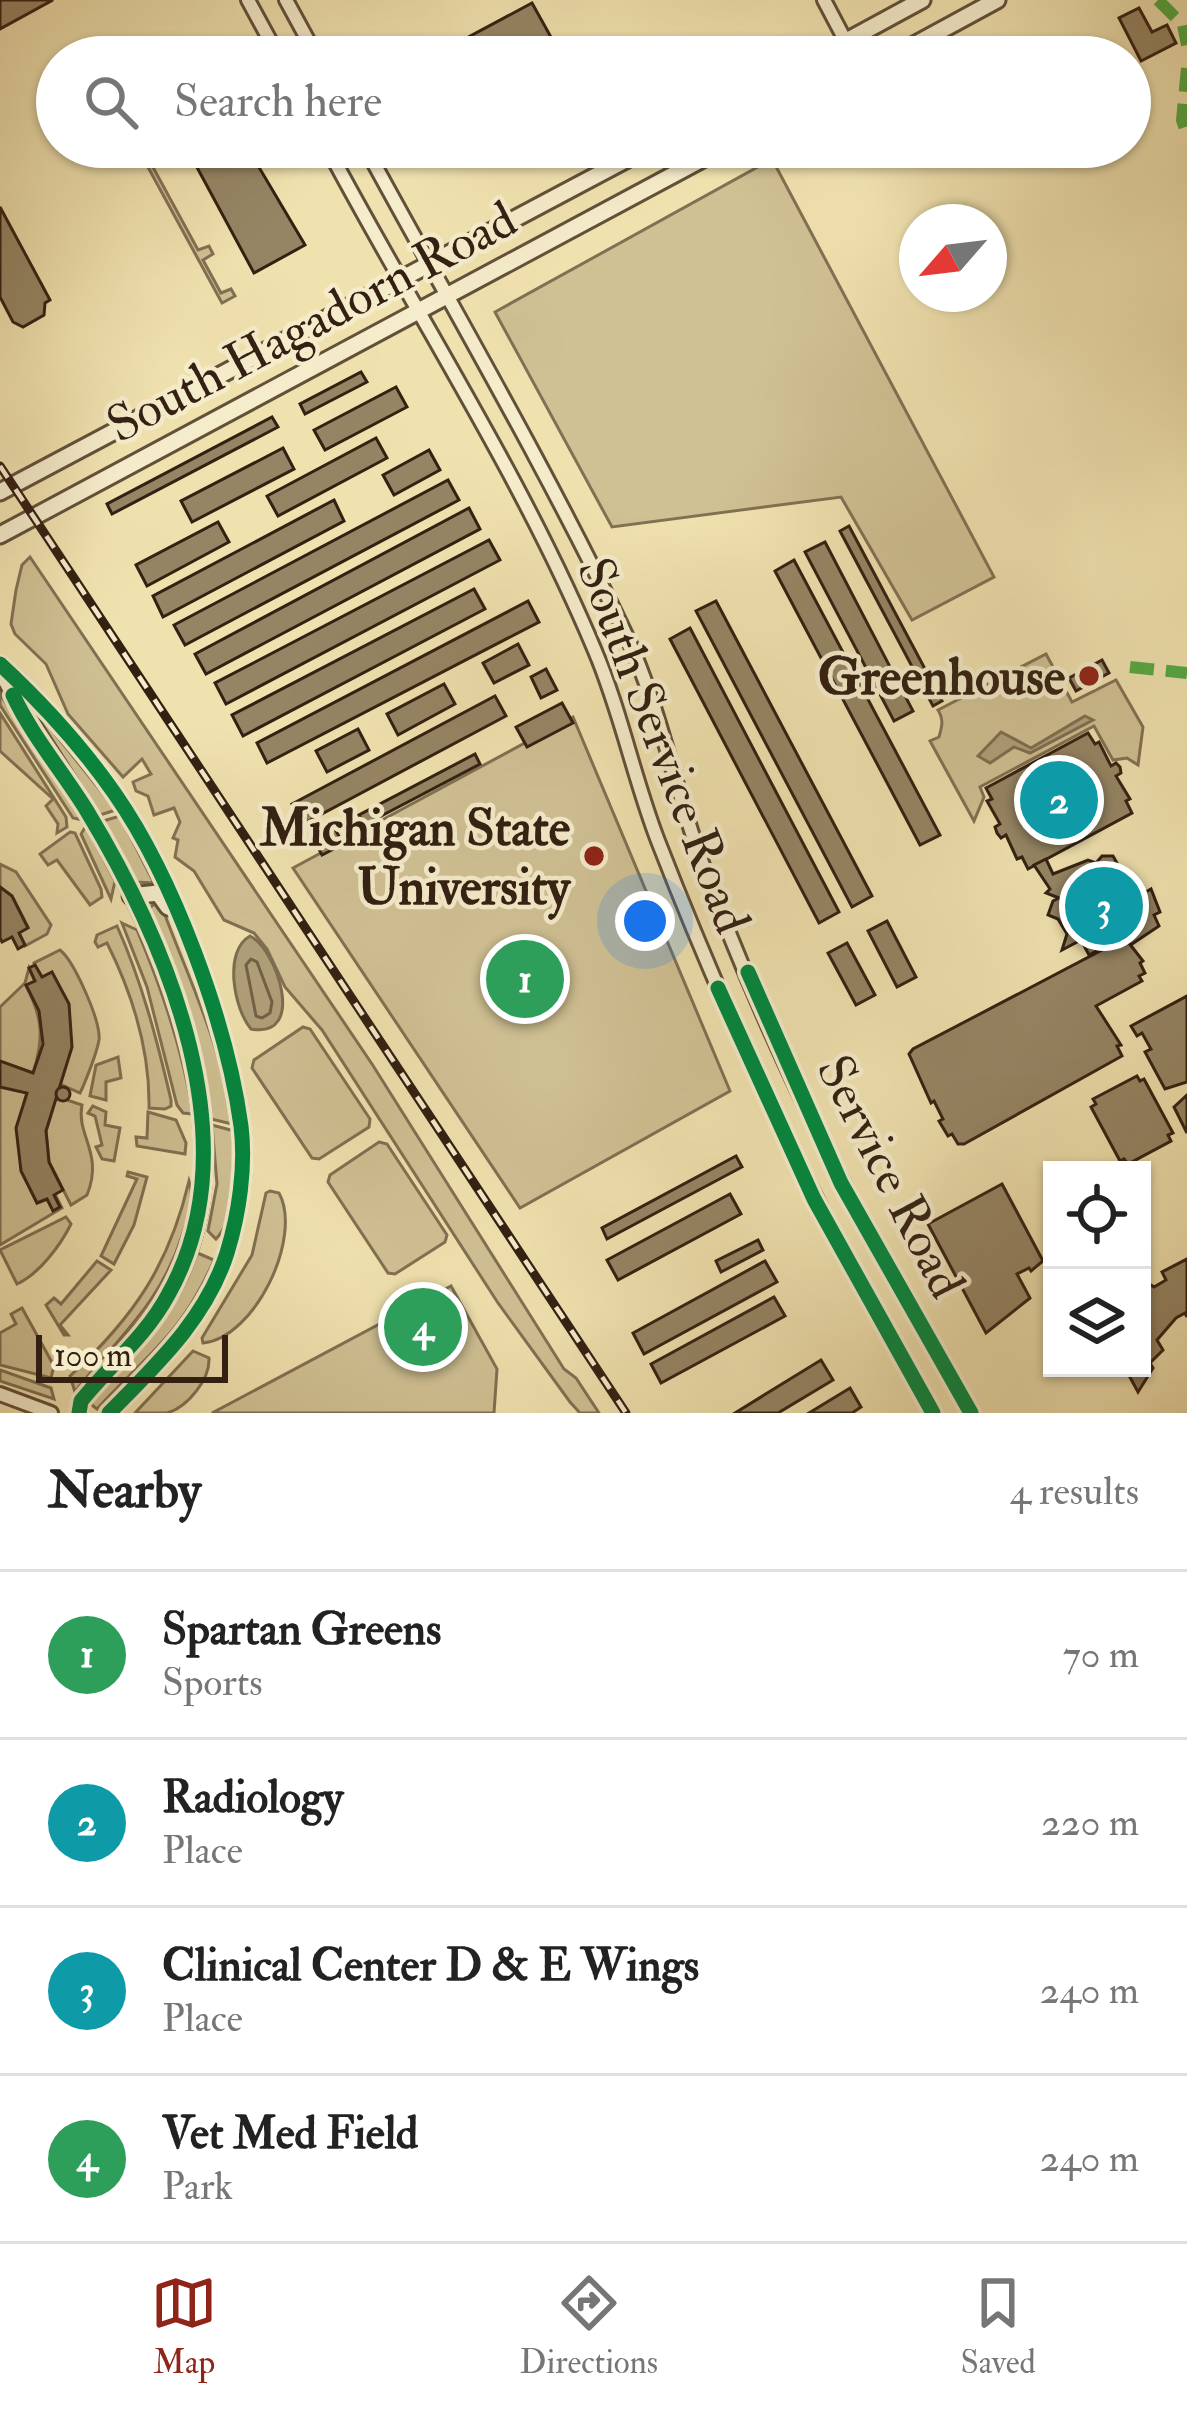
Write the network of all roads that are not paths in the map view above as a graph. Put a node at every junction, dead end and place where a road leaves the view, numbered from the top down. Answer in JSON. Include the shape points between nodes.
{"nodes":[{"id":1,"x":248,"y":0,"type":"edge"},
{"id":2,"x":286,"y":0,"type":"edge"},
{"id":3,"x":824,"y":0,"type":"edge"},
{"id":4,"x":922,"y":0,"type":"edge"},
{"id":5,"x":998,"y":0,"type":"edge"},
{"id":6,"x":970,"y":5,"type":"edge"},
{"id":7,"x":268,"y":36,"type":"edge"},
{"id":8,"x":306,"y":36,"type":"edge"},
{"id":9,"x":843,"y":36,"type":"edge"},
{"id":10,"x":869,"y":36,"type":"edge"},
{"id":11,"x":924,"y":36,"type":"edge"},
{"id":12,"x":338,"y":168,"type":"edge"},
{"id":13,"x":376,"y":168,"type":"edge"},
{"id":14,"x":610,"y":168,"type":"edge"},
{"id":15,"x":679,"y":168,"type":"edge"},
{"id":16,"x":428,"y":263,"type":"junction"},
{"id":17,"x":398,"y":279,"type":"junction"},
{"id":18,"x":446,"y":297,"type":"junction"},
{"id":19,"x":417,"y":313,"type":"junction"},
{"id":20,"x":0,"y":492,"type":"edge"},
{"id":21,"x":0,"y":535,"type":"edge"},
{"id":22,"x":0,"y":666,"type":"edge"},
{"id":23,"x":130,"y":896,"type":"junction"},
{"id":24,"x":200,"y":974,"type":"junction"},
{"id":25,"x":718,"y":988,"type":"joint"},
{"id":26,"x":194,"y":1239,"type":"junction"},
{"id":27,"x":226,"y":1253,"type":"junction"},
{"id":28,"x":0,"y":1394,"type":"edge"},
{"id":29,"x":50,"y":1413,"type":"edge"},
{"id":30,"x":80,"y":1413,"type":"edge"},
{"id":31,"x":109,"y":1413,"type":"edge"},
{"id":32,"x":932,"y":1413,"type":"edge"},
{"id":33,"x":971,"y":1413,"type":"edge"}],
"edges":[{"from":1,"to":7,"type":"street"},
{"from":2,"to":8,"type":"street"},
{"from":3,"to":9,"type":"street"},
{"from":4,"to":10,"type":"street"},
{"from":5,"to":6,"type":"street"},
{"from":6,"to":11,"type":"street"},
{"from":12,"to":17,"type":"street","name":"South Service Road"},
{"from":13,"to":16,"type":"street","name":"Service Road"},
{"from":14,"to":16,"type":"street","name":"South Hagadorn Road"},
{"from":15,"to":18,"type":"street","name":"South Hagadorn Road"},
{"from":16,"to":17,"type":"street","name":"South Hagadorn Road"},
{"from":16,"to":18,"type":"street","name":"Service Road"},
{"from":17,"to":19,"type":"street","name":"South Service Road"},
{"from":17,"to":20,"type":"street","name":"South Hagadorn Road"},
{"from":18,"to":19,"type":"street","name":"South Hagadorn Road"},
{"from":18,"to":33,"type":"street","name":"Service Road","via":[[628,638],[704,868],[841,1183]]},
{"from":19,"to":21,"type":"street","name":"South Hagadorn Road"},
{"from":19,"to":25,"type":"street","name":"South Service Road","via":[[597,654],[643,800]]},
{"from":22,"to":23,"type":"street"},
{"from":22,"to":24,"type":"street","via":[[114,792],[162,876]]},
{"from":23,"to":24,"type":"street","via":[[148,891],[166,902]]},
{"from":23,"to":26,"type":"street","via":[[176,1004],[202,1108],[204,1175]]},
{"from":24,"to":27,"type":"street","via":[[242,1130]]},
{"from":25,"to":32,"type":"street","name":"Service Road","via":[[814,1199]]},
{"from":26,"to":27,"type":"street","via":[[207,1252]]},
{"from":26,"to":30,"type":"street","via":[[157,1313],[81,1401]]},
{"from":27,"to":31,"type":"street","via":[[184,1335]]},
{"from":28,"to":29,"type":"street"}]}
